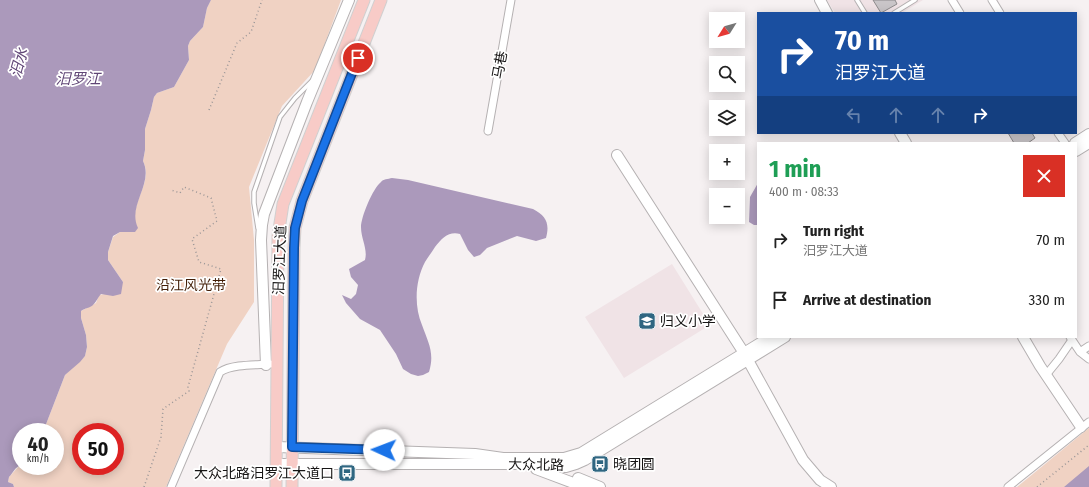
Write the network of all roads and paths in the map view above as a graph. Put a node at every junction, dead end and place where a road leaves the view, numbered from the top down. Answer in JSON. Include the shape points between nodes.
{"nodes":[{"id":1,"x":262,"y":0,"type":"edge"},
{"id":2,"x":349,"y":0,"type":"edge"},
{"id":3,"x":364,"y":0,"type":"edge"},
{"id":4,"x":381,"y":0,"type":"edge"},
{"id":5,"x":511,"y":0,"type":"edge"},
{"id":6,"x":820,"y":0,"type":"edge"},
{"id":7,"x":857,"y":0,"type":"edge"},
{"id":8,"x":915,"y":0,"type":"edge"},
{"id":9,"x":952,"y":0,"type":"edge"},
{"id":10,"x":992,"y":0,"type":"edge"},
{"id":11,"x":908,"y":2,"type":"edge"},
{"id":12,"x":826,"y":12,"type":"edge"},
{"id":13,"x":864,"y":12,"type":"edge"},
{"id":14,"x":895,"y":12,"type":"edge"},
{"id":15,"x":959,"y":12,"type":"edge"},
{"id":16,"x":999,"y":12,"type":"edge"},
{"id":17,"x":320,"y":74,"type":"junction"},
{"id":18,"x":209,"y":110,"type":"dead end"},
{"id":19,"x":488,"y":130,"type":"dead end"},
{"id":20,"x":1089,"y":134,"type":"edge"},
{"id":21,"x":1077,"y":142,"type":"edge"},
{"id":22,"x":1089,"y":143,"type":"edge"},
{"id":23,"x":1077,"y":150,"type":"edge"},
{"id":24,"x":617,"y":155,"type":"dead end"},
{"id":25,"x":171,"y":190,"type":"dead end"},
{"id":26,"x":261,"y":240,"type":"junction"},
{"id":27,"x":769,"y":338,"type":"edge"},
{"id":28,"x":782,"y":338,"type":"edge"},
{"id":29,"x":1024,"y":338,"type":"edge"},
{"id":30,"x":1071,"y":338,"type":"edge"},
{"id":31,"x":1089,"y":346,"type":"edge"},
{"id":32,"x":1080,"y":352,"type":"junction"},
{"id":33,"x":746,"y":356,"type":"junction"},
{"id":34,"x":1089,"y":359,"type":"edge"},
{"id":35,"x":272,"y":364,"type":"junction"},
{"id":36,"x":1046,"y":375,"type":"junction"},
{"id":37,"x":1085,"y":424,"type":"edge"},
{"id":38,"x":1089,"y":445,"type":"edge"},
{"id":39,"x":277,"y":446,"type":"junction"},
{"id":40,"x":292,"y":447,"type":"junction"},
{"id":41,"x":581,"y":453,"type":"junction"},
{"id":42,"x":522,"y":461,"type":"junction"},
{"id":43,"x":276,"y":464,"type":"junction"},
{"id":44,"x":292,"y":464,"type":"junction"},
{"id":45,"x":564,"y":476,"type":"edge"},
{"id":46,"x":144,"y":487,"type":"edge"},
{"id":47,"x":171,"y":487,"type":"edge"},
{"id":48,"x":276,"y":487,"type":"edge"},
{"id":49,"x":292,"y":487,"type":"edge"},
{"id":50,"x":584,"y":487,"type":"edge"},
{"id":51,"x":600,"y":487,"type":"edge"},
{"id":52,"x":831,"y":487,"type":"edge"},
{"id":53,"x":1008,"y":487,"type":"edge"},
{"id":54,"x":1037,"y":487,"type":"edge"}],
"edges":[{"from":1,"to":18,"type":"path","via":[[250,32],[237,43]]},
{"from":2,"to":17,"type":"main road"},
{"from":3,"to":35,"type":"main road","name":"汨罗江大道","via":[[283,204],[278,236]]},
{"from":4,"to":40,"type":"main road","name":"汨罗江大道","via":[[302,201],[295,228]]},
{"from":5,"to":19,"type":"street","name":"马巷"},
{"from":6,"to":12,"type":"main road"},
{"from":7,"to":13,"type":"lane"},
{"from":8,"to":11,"type":"lane"},
{"from":9,"to":15,"type":"street"},
{"from":10,"to":16,"type":"street"},
{"from":11,"to":14,"type":"lane"},
{"from":17,"to":26,"type":"main road","via":[[264,214]]},
{"from":17,"to":26,"type":"lane","via":[[280,117],[254,192]]},
{"from":20,"to":21,"type":"main road"},
{"from":22,"to":23,"type":"main road"},
{"from":24,"to":33,"type":"main road"},
{"from":25,"to":46,"type":"path","via":[[180,193],[184,187],[211,198],[217,221],[192,238],[199,262],[222,270],[188,391],[163,409],[161,437]]},
{"from":26,"to":35,"type":"main road"},
{"from":27,"to":33,"type":"main road","name":"大众北路"},
{"from":28,"to":33,"type":"main road","name":"大众北路"},
{"from":29,"to":36,"type":"main road"},
{"from":30,"to":32,"type":"street"},
{"from":30,"to":36,"type":"street"},
{"from":31,"to":32,"type":"street"},
{"from":32,"to":34,"type":"street"},
{"from":33,"to":41,"type":"main road","name":"大众北路"},
{"from":33,"to":45,"type":"main road","name":"大众北路","via":[[576,464]]},
{"from":33,"to":52,"type":"main road","via":[[803,460],[820,480]]},
{"from":35,"to":39,"type":"main road","name":"汨罗江大道"},
{"from":35,"to":47,"type":"street","via":[[233,367],[220,372]]},
{"from":36,"to":37,"type":"main road"},
{"from":37,"to":53,"type":"street"},
{"from":38,"to":54,"type":"path"},
{"from":39,"to":40,"type":"main road","name":"大众北路"},
{"from":39,"to":43,"type":"main road","name":"汨罗江大道"},
{"from":40,"to":42,"type":"main road","name":"大众北路","via":[[475,454]]},
{"from":40,"to":44,"type":"main road","name":"汨罗江大道"},
{"from":41,"to":42,"type":"main road","name":"大众北路","via":[[564,458]]},
{"from":41,"to":45,"type":"main road","via":[[570,461]]},
{"from":42,"to":44,"type":"main road","name":"大众北路"},
{"from":42,"to":45,"type":"main road"},
{"from":42,"to":45,"type":"main road","name":"大众北路"},
{"from":43,"to":44,"type":"main road","name":"大众北路"},
{"from":43,"to":48,"type":"main road","name":"汨罗江大道"},
{"from":44,"to":49,"type":"main road","name":"汨罗江大道"},
{"from":45,"to":50,"type":"main road"},
{"from":45,"to":51,"type":"main road"}]}
